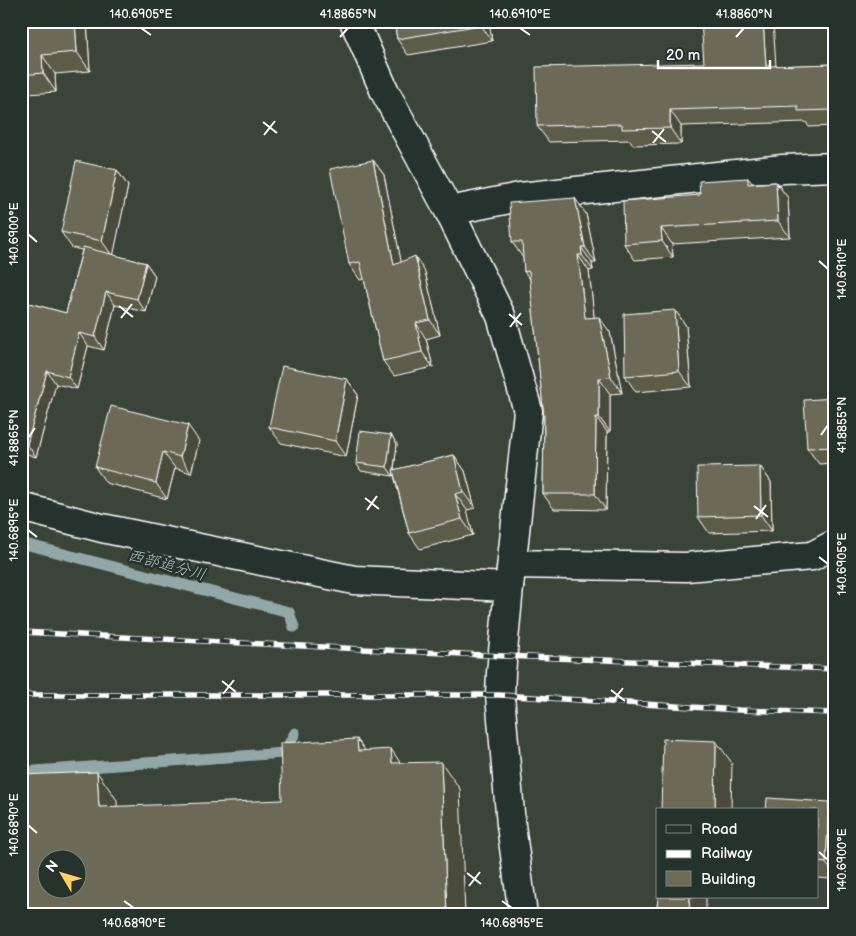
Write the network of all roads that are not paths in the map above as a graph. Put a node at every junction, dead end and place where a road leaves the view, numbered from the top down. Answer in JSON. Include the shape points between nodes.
{"nodes":[{"id":1,"x":354,"y":21,"type":"edge"},
{"id":2,"x":835,"y":167,"type":"edge"},
{"id":3,"x":450,"y":211,"type":"junction"},
{"id":4,"x":21,"y":506,"type":"edge"},
{"id":5,"x":835,"y":544,"type":"edge"},
{"id":6,"x":510,"y":576,"type":"junction"},
{"id":7,"x":523,"y":915,"type":"edge"}],
"edges":[{"from":1,"to":3,"type":"street","via":[[385,92]]},
{"from":2,"to":3,"type":"street","via":[[784,169],[520,197]]},
{"from":3,"to":6,"type":"street","via":[[501,316],[528,412]]},
{"from":4,"to":6,"type":"street","via":[[102,528],[354,580]]},
{"from":5,"to":6,"type":"street","via":[[812,556],[686,567]]},
{"from":6,"to":7,"type":"street","via":[[500,695]]}]}
